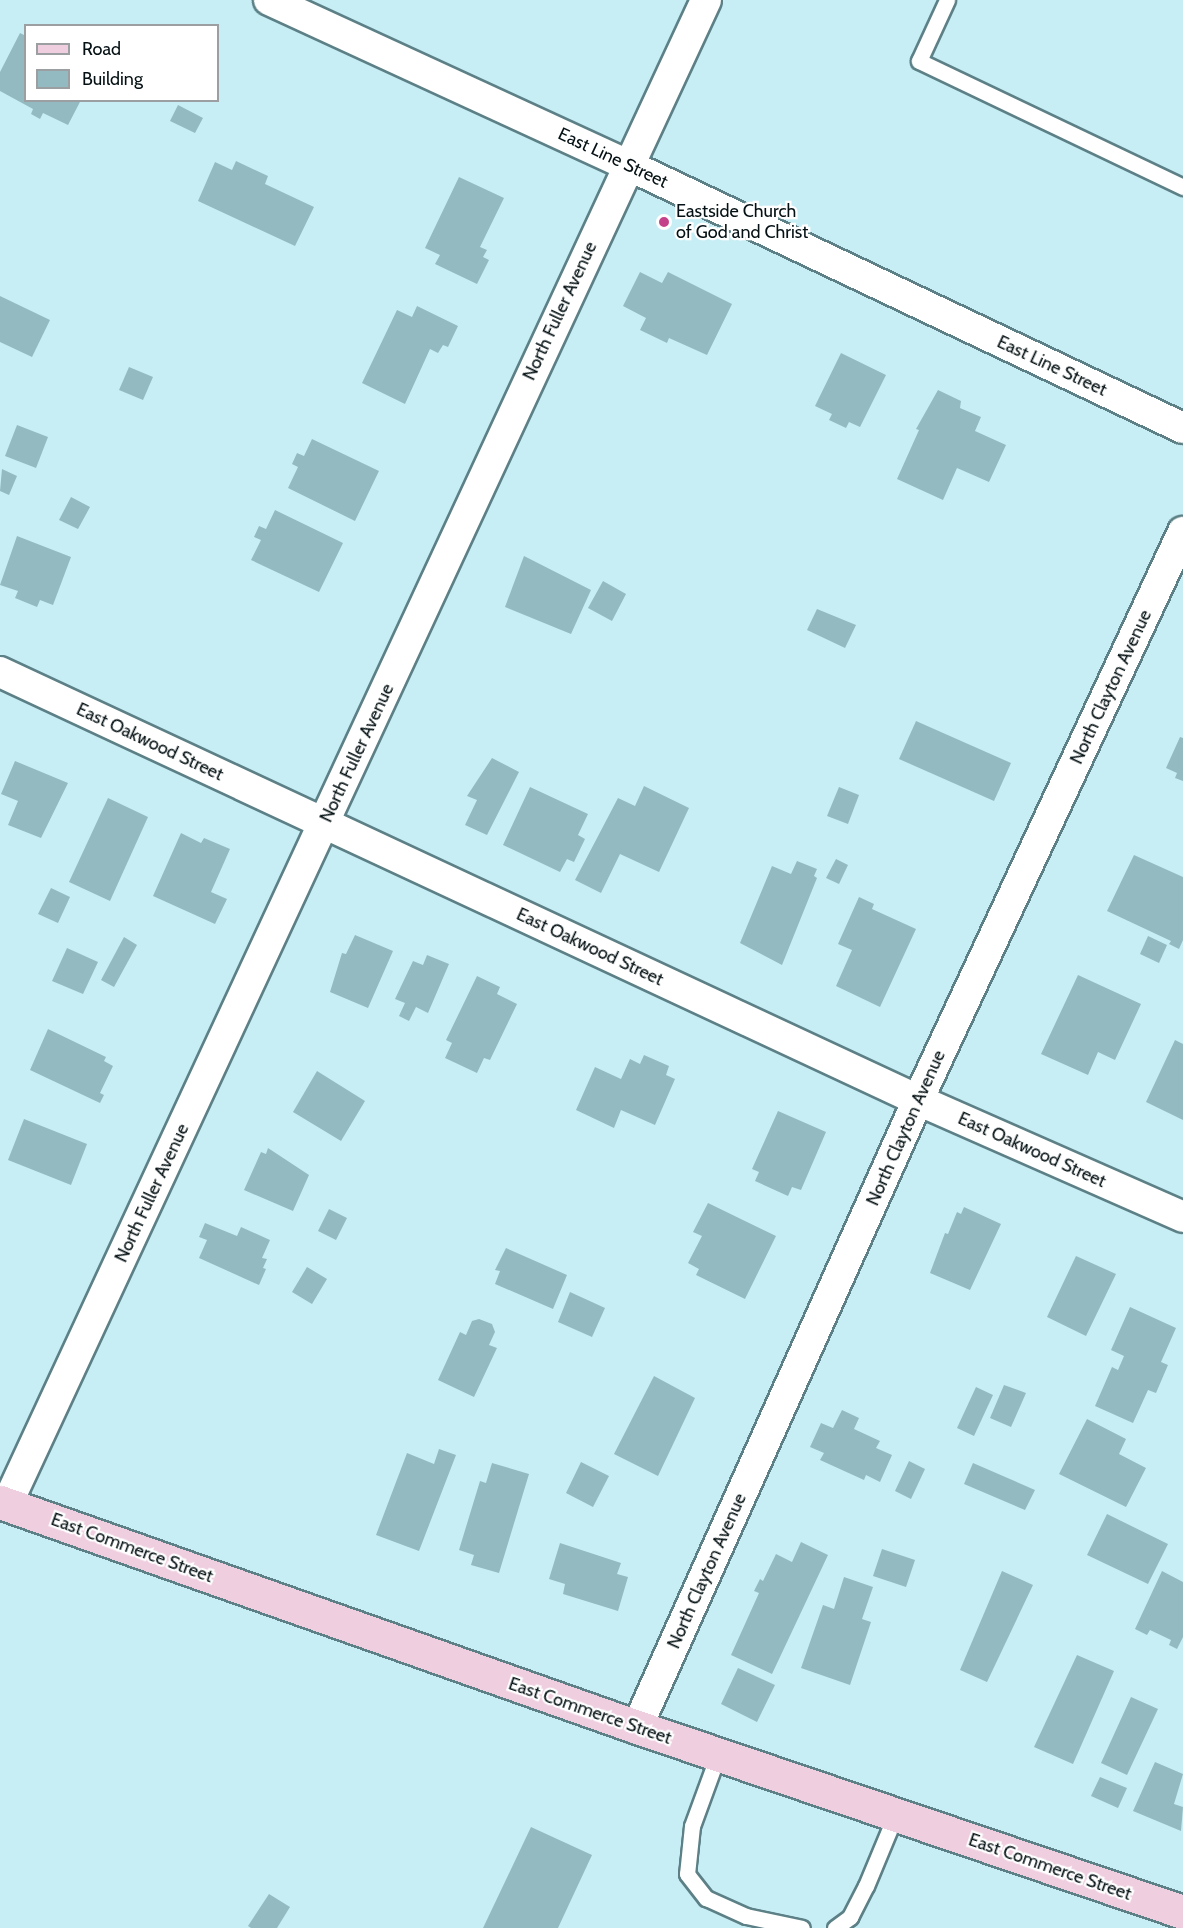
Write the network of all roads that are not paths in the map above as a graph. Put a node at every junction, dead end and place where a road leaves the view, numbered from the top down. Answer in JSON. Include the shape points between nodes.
{"nodes":[{"id":1,"x":269,"y":0,"type":"edge"},
{"id":2,"x":706,"y":0,"type":"edge"},
{"id":3,"x":947,"y":0,"type":"edge"},
{"id":4,"x":628,"y":165,"type":"junction"},
{"id":5,"x":1183,"y":187,"type":"edge"},
{"id":6,"x":1183,"y":428,"type":"edge"},
{"id":7,"x":1183,"y":532,"type":"edge"},
{"id":8,"x":0,"y":672,"type":"edge"},
{"id":9,"x":324,"y":823,"type":"junction"},
{"id":10,"x":918,"y":1100,"type":"junction"},
{"id":11,"x":1183,"y":1217,"type":"edge"},
{"id":12,"x":3,"y":1503,"type":"edge"},
{"id":13,"x":637,"y":1728,"type":"junction"},
{"id":14,"x":718,"y":1755,"type":"junction"},
{"id":15,"x":896,"y":1814,"type":"junction"},
{"id":16,"x":1183,"y":1912,"type":"edge"},
{"id":17,"x":802,"y":1928,"type":"edge"},
{"id":18,"x":835,"y":1928,"type":"edge"}],
"edges":[{"from":1,"to":4,"type":"street","name":"East Line Street"},
{"from":2,"to":4,"type":"street","name":"North Fuller Avenue"},
{"from":3,"to":5,"type":"lane","via":[[919,61]]},
{"from":4,"to":6,"type":"street","name":"East Line Street"},
{"from":4,"to":9,"type":"street","name":"North Fuller Avenue"},
{"from":7,"to":10,"type":"street","name":"North Clayton Avenue"},
{"from":8,"to":9,"type":"street","name":"East Oakwood Street"},
{"from":9,"to":10,"type":"street","name":"East Oakwood Street"},
{"from":9,"to":12,"type":"street","name":"North Fuller Avenue"},
{"from":10,"to":11,"type":"street","name":"East Oakwood Street"},
{"from":10,"to":13,"type":"street","name":"North Clayton Avenue"},
{"from":12,"to":13,"type":"street","name":"East Commerce Street"},
{"from":13,"to":14,"type":"street","name":"East Commerce Street"},
{"from":14,"to":15,"type":"street","name":"East Commerce Street"},
{"from":14,"to":17,"type":"lane","via":[[692,1826],[687,1874],[706,1898],[746,1916]]},
{"from":15,"to":16,"type":"street","name":"East Commerce Street"},
{"from":15,"to":18,"type":"lane","via":[[850,1917]]}]}
